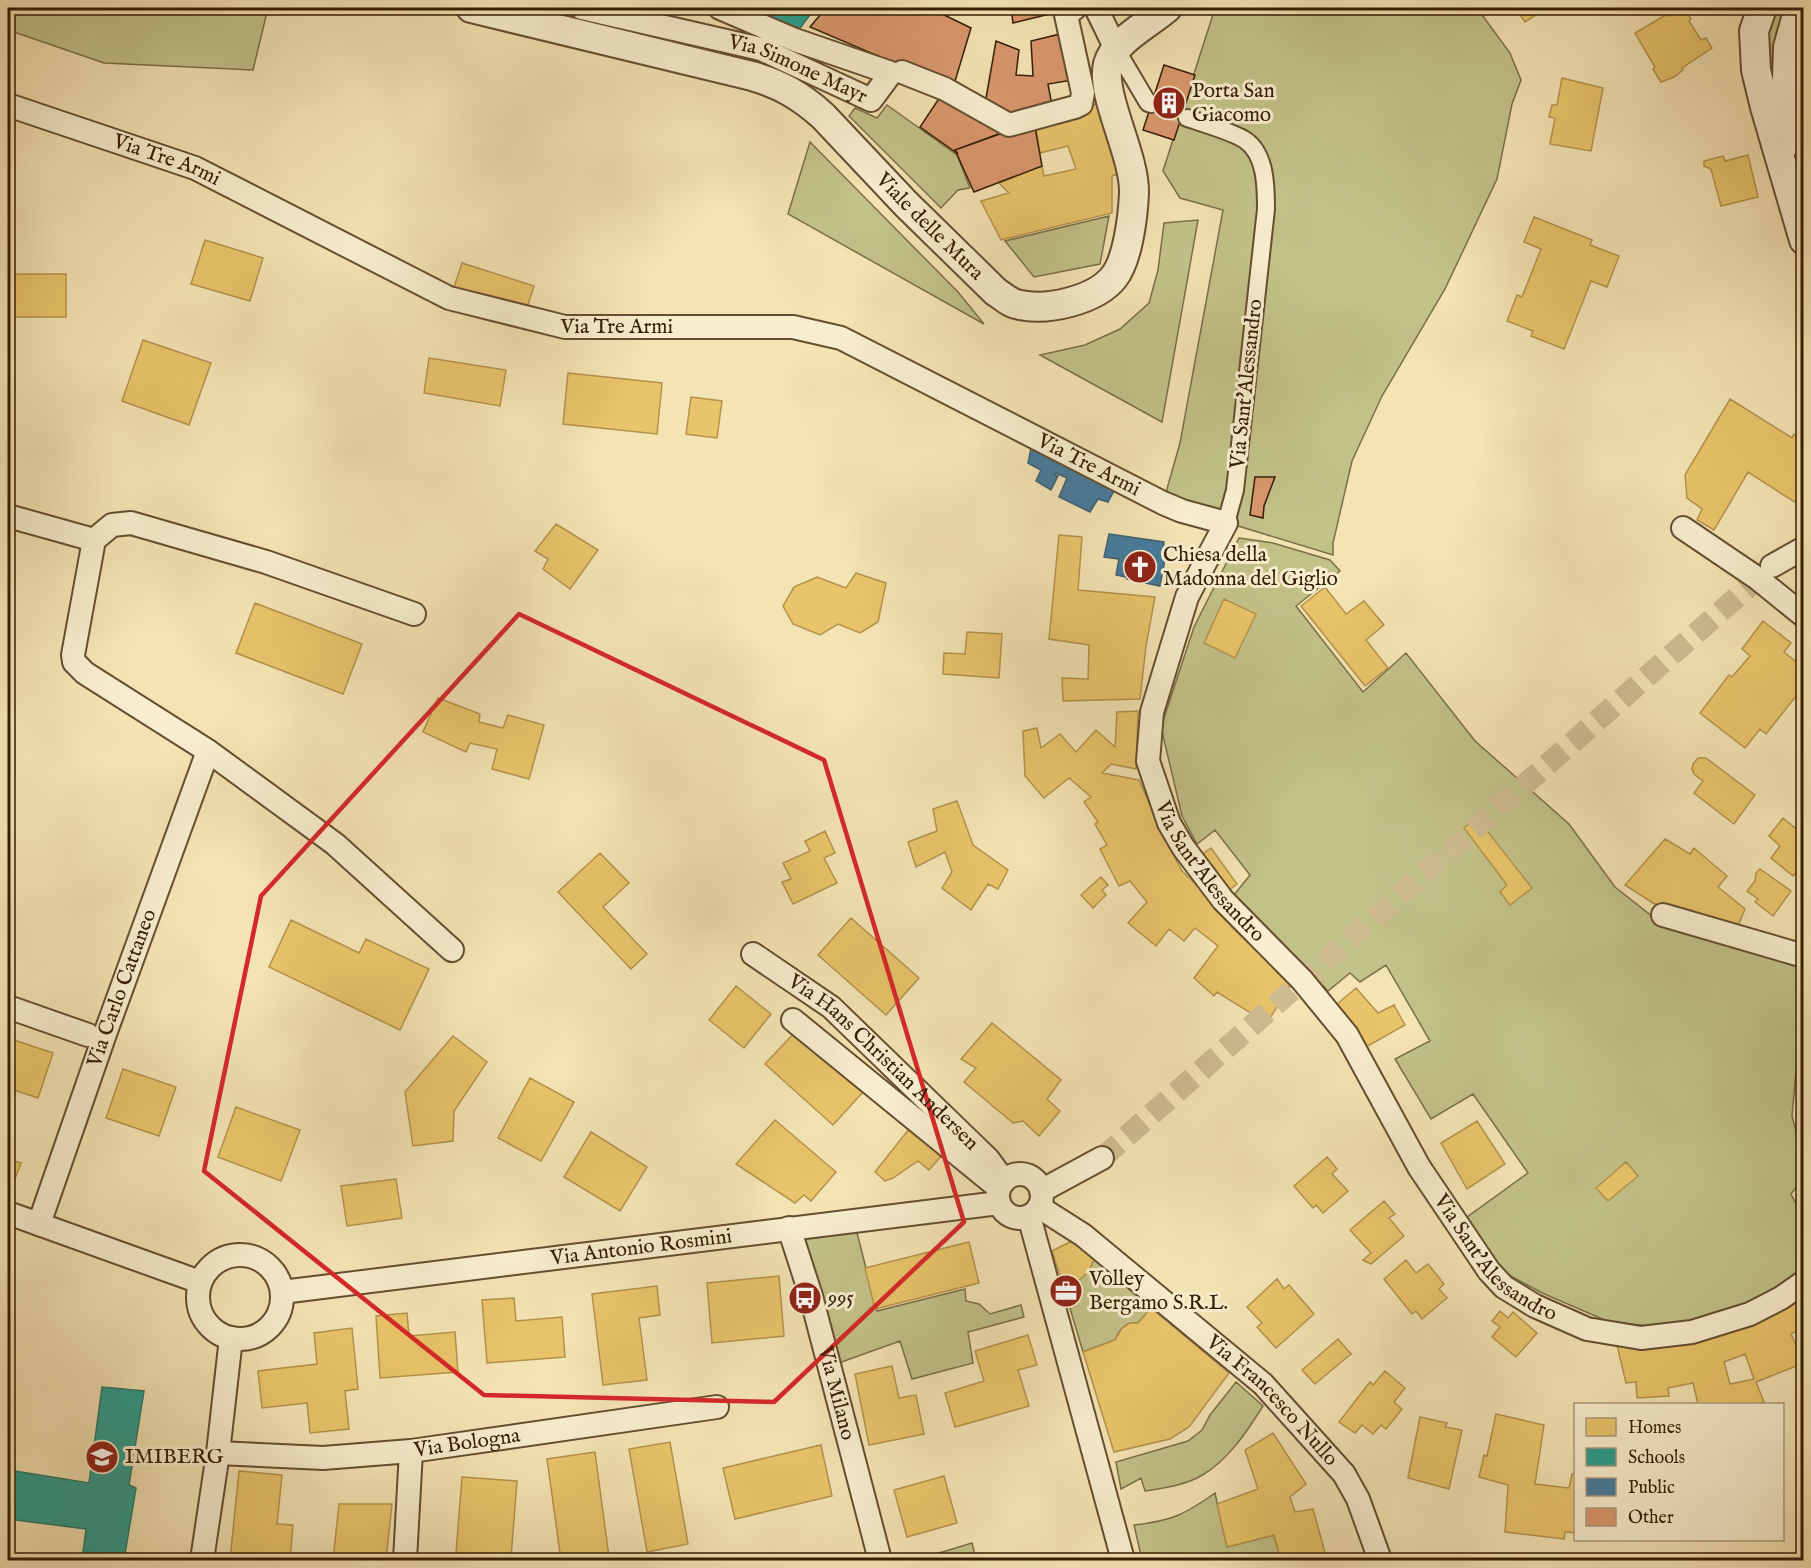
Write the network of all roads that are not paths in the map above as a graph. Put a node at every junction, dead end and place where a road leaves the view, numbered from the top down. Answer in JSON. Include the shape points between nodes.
{"nodes":[{"id":1,"x":471,"y":8,"type":"edge"},
{"id":2,"x":582,"y":8,"type":"edge"},
{"id":3,"x":720,"y":8,"type":"edge"},
{"id":4,"x":1075,"y":8,"type":"edge"},
{"id":5,"x":1096,"y":8,"type":"edge"},
{"id":6,"x":1167,"y":8,"type":"edge"},
{"id":7,"x":1762,"y":8,"type":"edge"},
{"id":8,"x":1799,"y":8,"type":"edge"},
{"id":9,"x":1116,"y":48,"type":"junction"},
{"id":10,"x":896,"y":73,"type":"junction"},
{"id":11,"x":1150,"y":104,"type":"tunnel mouth"},
{"id":12,"x":8,"y":105,"type":"edge"},
{"id":13,"x":1187,"y":118,"type":"tunnel mouth"},
{"id":14,"x":1785,"y":173,"type":"junction"},
{"id":15,"x":1803,"y":240,"type":"edge"},
{"id":16,"x":8,"y":516,"type":"edge"},
{"id":17,"x":1226,"y":523,"type":"junction"},
{"id":18,"x":1683,"y":528,"type":"dead end"},
{"id":19,"x":94,"y":540,"type":"junction"},
{"id":20,"x":1803,"y":549,"type":"edge"},
{"id":21,"x":1772,"y":566,"type":"tunnel mouth"},
{"id":22,"x":414,"y":614,"type":"dead end"},
{"id":23,"x":1803,"y":616,"type":"edge"},
{"id":24,"x":208,"y":751,"type":"junction"},
{"id":25,"x":1663,"y":915,"type":"dead end"},
{"id":26,"x":452,"y":950,"type":"dead end"},
{"id":27,"x":753,"y":954,"type":"dead end"},
{"id":28,"x":1803,"y":956,"type":"edge"},
{"id":29,"x":8,"y":1006,"type":"edge"},
{"id":30,"x":793,"y":1020,"type":"dead end"},
{"id":31,"x":88,"y":1035,"type":"dead end"},
{"id":32,"x":1102,"y":1158,"type":"tunnel mouth"},
{"id":33,"x":1001,"y":1191,"type":"junction"},
{"id":34,"x":1036,"y":1205,"type":"junction"},
{"id":35,"x":8,"y":1213,"type":"edge"},
{"id":36,"x":39,"y":1224,"type":"junction"},
{"id":37,"x":789,"y":1228,"type":"junction"},
{"id":38,"x":200,"y":1282,"type":"junction"},
{"id":39,"x":1803,"y":1282,"type":"edge"},
{"id":40,"x":282,"y":1292,"type":"junction"},
{"id":41,"x":231,"y":1338,"type":"junction"},
{"id":42,"x":717,"y":1407,"type":"dead end"},
{"id":43,"x":411,"y":1451,"type":"junction"},
{"id":44,"x":218,"y":1453,"type":"junction"},
{"id":45,"x":202,"y":1560,"type":"edge"},
{"id":46,"x":405,"y":1560,"type":"edge"},
{"id":47,"x":880,"y":1560,"type":"edge"},
{"id":48,"x":1123,"y":1560,"type":"edge"},
{"id":49,"x":1380,"y":1560,"type":"edge"}],
"edges":[{"from":1,"to":9,"type":"street","name":"Viale delle Mura","via":[[774,82],[809,103],[996,292],[1020,305],[1057,304],[1090,295],[1114,277],[1126,249],[1134,190],[1108,88],[1108,64]]},
{"from":2,"to":10,"type":"street","name":"Via Simone Mayr","via":[[761,49],[871,100]]},
{"from":3,"to":10,"type":"street","name":"Via Simone Mayr","via":[[795,40]]},
{"from":4,"to":10,"type":"street","via":[[1066,15],[1083,93],[1081,104],[1075,107],[1009,125],[945,89]]},
{"from":5,"to":9,"type":"street"},
{"from":6,"to":9,"type":"street"},
{"from":7,"to":14,"type":"street","via":[[1754,31],[1756,69]]},
{"from":8,"to":14,"type":"street","via":[[1788,47]]},
{"from":9,"to":11,"type":"street"},
{"from":12,"to":17,"type":"street","name":"Via Tre Armi","via":[[195,168],[449,298],[565,327],[793,327],[841,338],[1163,503]]},
{"from":13,"to":17,"type":"street","name":"Via Sant'Alessandro","via":[[1245,140],[1256,153],[1266,178],[1266,209],[1235,490]]},
{"from":14,"to":15,"type":"street"},
{"from":16,"to":19,"type":"street"},
{"from":17,"to":39,"type":"street","name":"Via Sant'Alessandro","via":[[1187,597],[1152,712],[1148,761],[1169,823],[1223,900],[1302,980],[1347,1035],[1419,1167],[1489,1271],[1504,1287],[1535,1306],[1587,1329],[1641,1338],[1692,1332],[1750,1314]]},
{"from":18,"to":23,"type":"street","via":[[1757,578]]},
{"from":19,"to":22,"type":"street","via":[[112,525],[131,523],[266,562]]},
{"from":19,"to":24,"type":"street","via":[[74,662],[85,673]]},
{"from":20,"to":21,"type":"street"},
{"from":24,"to":26,"type":"street","via":[[335,844]]},
{"from":24,"to":36,"type":"street","name":"Via Carlo Cattaneo"},
{"from":25,"to":28,"type":"street"},
{"from":27,"to":33,"type":"street","name":"Via Hans Christian Andersen","via":[[831,1007],[988,1159]]},
{"from":29,"to":31,"type":"street"},
{"from":30,"to":33,"type":"street"},
{"from":32,"to":34,"type":"street"},
{"from":33,"to":34,"type":"street","via":[[1002,1209],[1010,1216],[1017,1218]]},
{"from":33,"to":34,"type":"street","via":[[1011,1176],[1026,1175],[1038,1184]]},
{"from":33,"to":37,"type":"street","name":"Via Antonio Rosmini"},
{"from":34,"to":48,"type":"street"},
{"from":34,"to":49,"type":"street","name":"Via Francesco Nullo","via":[[1083,1235],[1263,1384],[1344,1474],[1358,1499]]},
{"from":35,"to":36,"type":"street"},
{"from":36,"to":38,"type":"street"},
{"from":37,"to":40,"type":"street","name":"Via Antonio Rosmini"},
{"from":37,"to":47,"type":"street","name":"Via Milano","via":[[811,1296]]},
{"from":38,"to":40,"type":"street","via":[[219,1260],[245,1255],[261,1260],[273,1270]]},
{"from":38,"to":41,"type":"street","via":[[198,1299],[204,1320],[216,1332]]},
{"from":40,"to":41,"type":"street","via":[[280,1311],[270,1327],[254,1337]]},
{"from":41,"to":44,"type":"street"},
{"from":42,"to":43,"type":"street","name":"Via Bologna"},
{"from":43,"to":44,"type":"street","name":"Via Bologna","via":[[323,1458]]},
{"from":43,"to":46,"type":"street"},
{"from":44,"to":45,"type":"street"}]}
